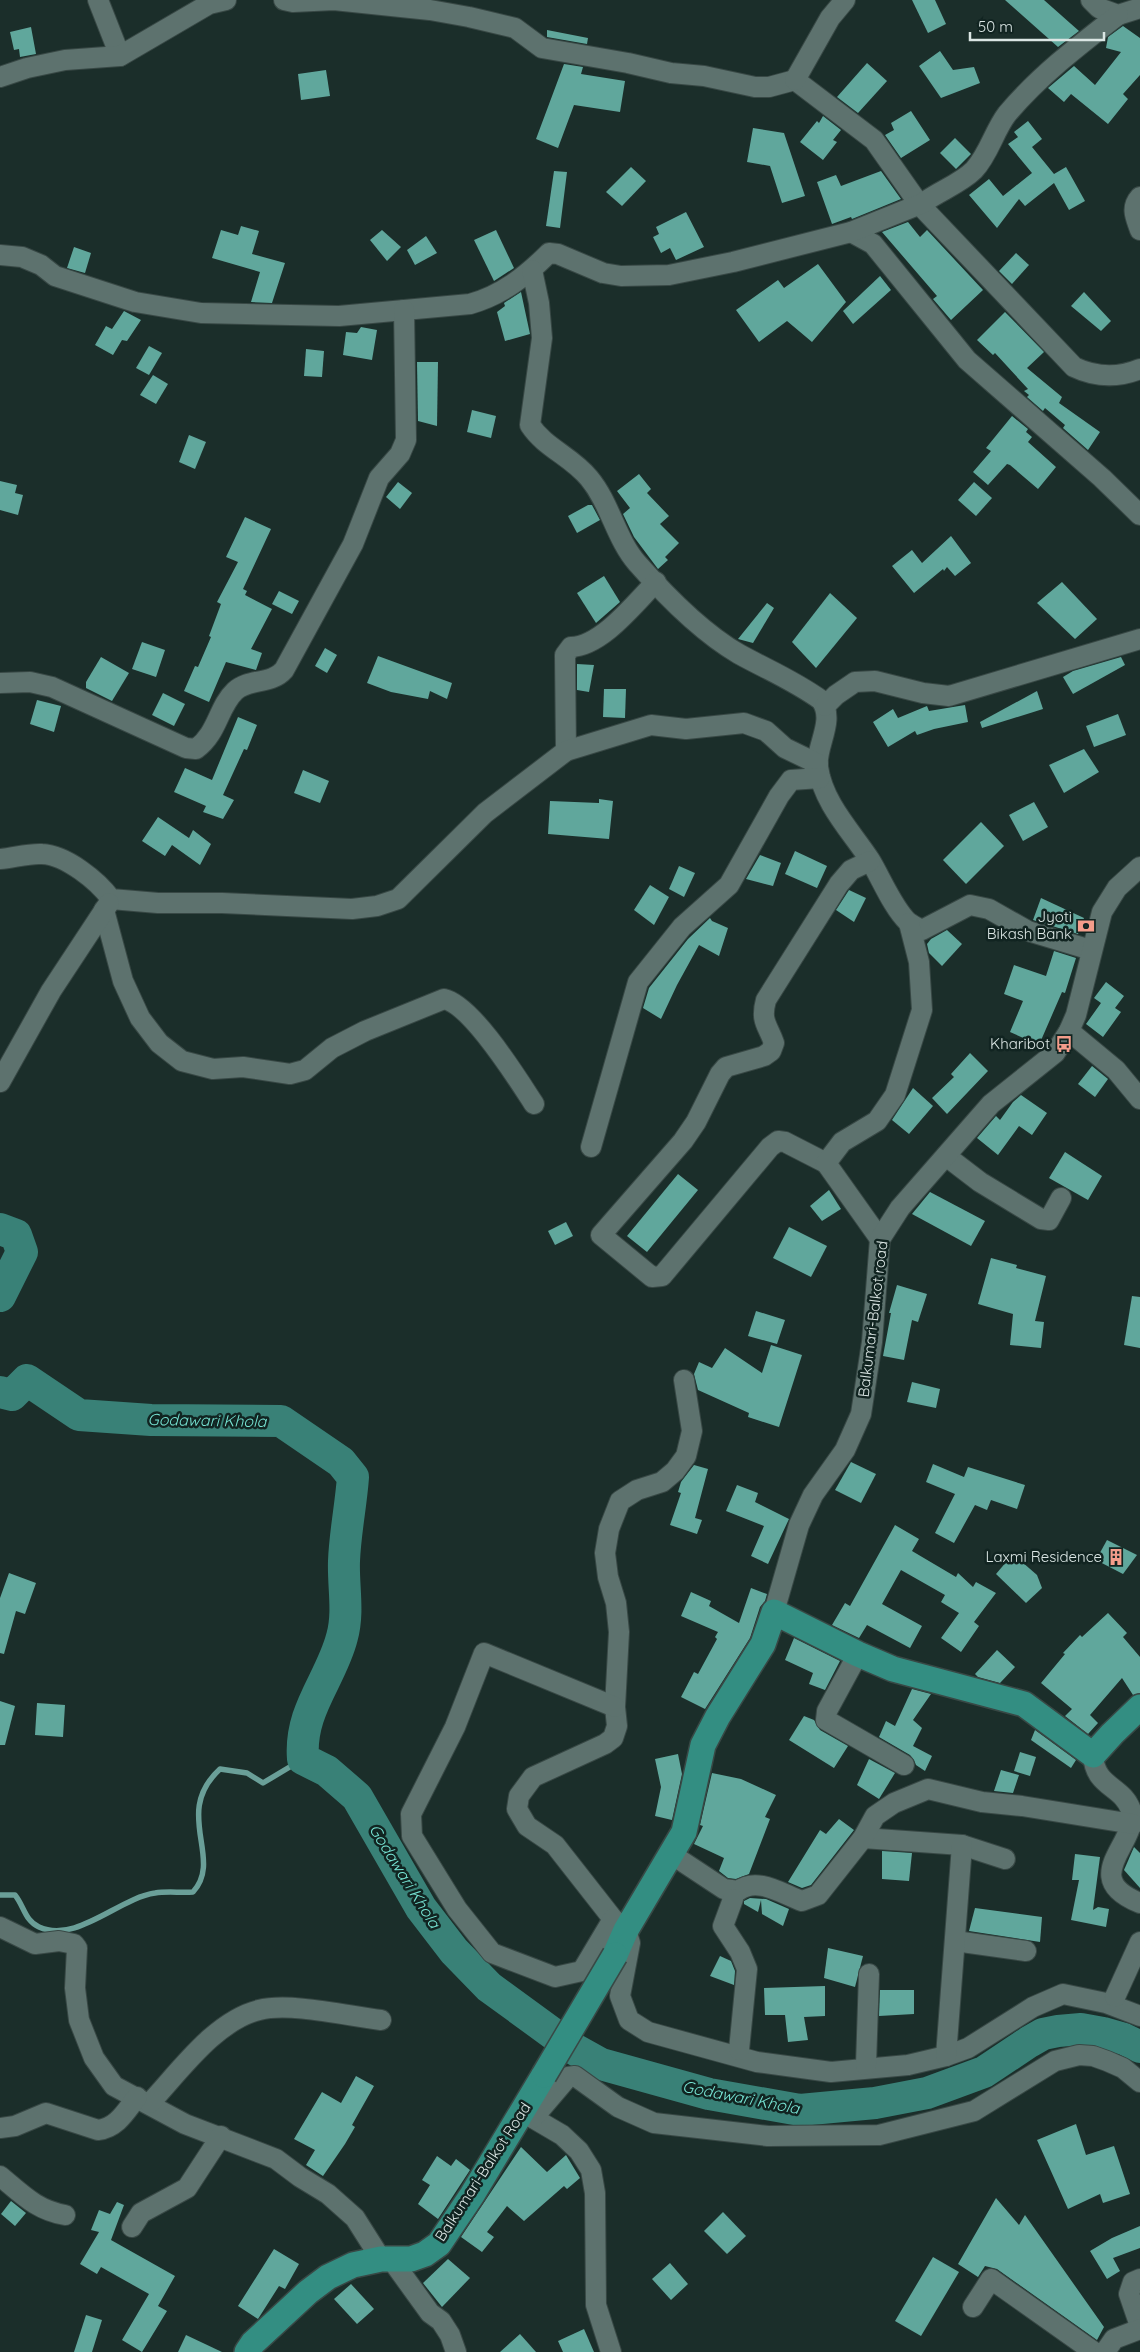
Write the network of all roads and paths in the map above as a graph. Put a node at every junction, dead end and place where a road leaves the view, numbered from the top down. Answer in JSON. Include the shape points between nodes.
{"nodes":[{"id":1,"x":98,"y":0,"type":"edge"},
{"id":2,"x":284,"y":0,"type":"edge"},
{"id":3,"x":844,"y":0,"type":"edge"},
{"id":4,"x":1091,"y":0,"type":"edge"},
{"id":5,"x":214,"y":1,"type":"edge"},
{"id":6,"x":1140,"y":8,"type":"edge"},
{"id":7,"x":1118,"y":15,"type":"junction"},
{"id":8,"x":120,"y":56,"type":"junction"},
{"id":9,"x":0,"y":77,"type":"edge"},
{"id":10,"x":795,"y":80,"type":"junction"},
{"id":11,"x":1140,"y":197,"type":"edge"},
{"id":12,"x":920,"y":204,"type":"junction"},
{"id":13,"x":1140,"y":230,"type":"edge"},
{"id":14,"x":851,"y":232,"type":"junction"},
{"id":15,"x":0,"y":255,"type":"edge"},
{"id":16,"x":532,"y":270,"type":"junction"},
{"id":17,"x":404,"y":310,"type":"junction"},
{"id":18,"x":1140,"y":369,"type":"edge"},
{"id":19,"x":1140,"y":515,"type":"edge"},
{"id":20,"x":656,"y":582,"type":"junction"},
{"id":21,"x":1140,"y":640,"type":"edge"},
{"id":22,"x":0,"y":683,"type":"edge"},
{"id":23,"x":826,"y":706,"type":"junction"},
{"id":24,"x":566,"y":751,"type":"junction"},
{"id":25,"x":819,"y":771,"type":"junction"},
{"id":26,"x":0,"y":859,"type":"edge"},
{"id":27,"x":870,"y":860,"type":"junction"},
{"id":28,"x":1140,"y":867,"type":"edge"},
{"id":29,"x":108,"y":905,"type":"junction"},
{"id":30,"x":909,"y":923,"type":"junction"},
{"id":31,"x":1091,"y":950,"type":"junction"},
{"id":32,"x":1069,"y":1031,"type":"junction"},
{"id":33,"x":0,"y":1082,"type":"edge"},
{"id":34,"x":1140,"y":1099,"type":"edge"},
{"id":35,"x":534,"y":1104,"type":"dead end"},
{"id":36,"x":591,"y":1147,"type":"dead end"},
{"id":37,"x":946,"y":1156,"type":"junction"},
{"id":38,"x":826,"y":1163,"type":"junction"},
{"id":39,"x":1061,"y":1198,"type":"dead end"},
{"id":40,"x":880,"y":1239,"type":"junction"},
{"id":41,"x":684,"y":1380,"type":"dead end"},
{"id":42,"x":774,"y":1612,"type":"junction"},
{"id":43,"x":858,"y":1654,"type":"junction"},
{"id":44,"x":615,"y":1707,"type":"junction"},
{"id":45,"x":1140,"y":1708,"type":"edge"},
{"id":46,"x":1093,"y":1756,"type":"junction"},
{"id":47,"x":904,"y":1765,"type":"dead end"},
{"id":48,"x":1133,"y":1824,"type":"junction"},
{"id":49,"x":863,"y":1838,"type":"junction"},
{"id":50,"x":962,"y":1845,"type":"junction"},
{"id":51,"x":671,"y":1854,"type":"junction"},
{"id":52,"x":1005,"y":1859,"type":"dead end"},
{"id":53,"x":733,"y":1899,"type":"dead end"},
{"id":54,"x":1140,"y":1903,"type":"edge"},
{"id":55,"x":620,"y":1924,"type":"junction"},
{"id":56,"x":0,"y":1927,"type":"edge"},
{"id":57,"x":955,"y":1941,"type":"junction"},
{"id":58,"x":1140,"y":1942,"type":"edge"},
{"id":59,"x":1026,"y":1951,"type":"dead end"},
{"id":60,"x":615,"y":1955,"type":"joint"},
{"id":61,"x":582,"y":1971,"type":"junction"},
{"id":62,"x":869,"y":1974,"type":"dead end"},
{"id":63,"x":620,"y":1996,"type":"junction"},
{"id":64,"x":1115,"y":1997,"type":"dead end"},
{"id":65,"x":1140,"y":2016,"type":"edge"},
{"id":66,"x":381,"y":2020,"type":"dead end"},
{"id":67,"x":739,"y":2050,"type":"dead end"},
{"id":68,"x":946,"y":2056,"type":"junction"},
{"id":69,"x":866,"y":2065,"type":"dead end"},
{"id":70,"x":1140,"y":2082,"type":"edge"},
{"id":71,"x":143,"y":2100,"type":"junction"},
{"id":72,"x":529,"y":2113,"type":"junction"},
{"id":73,"x":0,"y":2128,"type":"edge"},
{"id":74,"x":221,"y":2136,"type":"junction"},
{"id":75,"x":0,"y":2176,"type":"edge"},
{"id":76,"x":64,"y":2215,"type":"dead end"},
{"id":77,"x":132,"y":2227,"type":"dead end"},
{"id":78,"x":386,"y":2259,"type":"junction"},
{"id":79,"x":1140,"y":2279,"type":"edge"},
{"id":80,"x":973,"y":2307,"type":"dead end"},
{"id":81,"x":1140,"y":2327,"type":"edge"},
{"id":82,"x":247,"y":2352,"type":"edge"},
{"id":83,"x":456,"y":2352,"type":"edge"},
{"id":84,"x":611,"y":2352,"type":"edge"},
{"id":85,"x":1094,"y":2352,"type":"edge"},
{"id":86,"x":1105,"y":2352,"type":"edge"}],
"edges":[{"from":1,"to":8,"type":"street"},
{"from":2,"to":10,"type":"street","via":[[334,0],[469,17],[515,28],[542,48],[755,87]]},
{"from":3,"to":10,"type":"street","via":[[830,18]]},
{"from":4,"to":7,"type":"street","via":[[1099,8]]},
{"from":5,"to":8,"type":"street"},
{"from":6,"to":7,"type":"street"},
{"from":7,"to":12,"type":"street","via":[[1040,79],[1006,116],[974,170],[944,192]]},
{"from":8,"to":9,"type":"street","via":[[65,60]]},
{"from":10,"to":12,"type":"street","via":[[874,140]]},
{"from":11,"to":13,"type":"street","via":[[1133,211]]},
{"from":12,"to":14,"type":"street"},
{"from":12,"to":18,"type":"street","via":[[1074,367],[1088,374],[1124,376]]},
{"from":14,"to":16,"type":"street","via":[[668,275],[603,273],[549,253]]},
{"from":14,"to":19,"type":"street","via":[[873,244],[967,360]]},
{"from":15,"to":17,"type":"street","via":[[22,257],[41,265],[55,276],[135,302],[201,313],[339,316]]},
{"from":16,"to":17,"type":"street","via":[[488,299],[470,304]]},
{"from":16,"to":20,"type":"street","via":[[542,338],[530,426],[538,438],[589,477],[636,562]]},
{"from":17,"to":22,"type":"street","via":[[406,440],[400,454],[379,478],[353,544],[279,676],[241,686],[233,693],[212,734],[196,749],[186,748],[52,687],[30,682]]},
{"from":20,"to":23,"type":"street","via":[[682,609],[738,653],[801,686]]},
{"from":20,"to":24,"type":"street","via":[[592,642],[582,647],[571,647],[565,655]]},
{"from":21,"to":23,"type":"street","via":[[949,696],[875,681],[854,682]]},
{"from":23,"to":25,"type":"street"},
{"from":24,"to":25,"type":"street","via":[[651,725],[686,729],[744,723],[766,731]]},
{"from":24,"to":29,"type":"street","via":[[485,813],[398,899],[384,904],[352,909],[222,903]]},
{"from":25,"to":27,"type":"street","via":[[835,811]]},
{"from":25,"to":36,"type":"street","via":[[791,780],[729,885],[682,927],[638,982]]},
{"from":26,"to":29,"type":"street","via":[[43,854],[73,865],[101,885]]},
{"from":27,"to":30,"type":"street"},
{"from":27,"to":38,"type":"street","via":[[851,870],[839,884],[766,1000],[763,1013],[774,1043],[770,1051],[764,1056],[726,1067],[683,1141],[601,1235],[652,1277],[662,1276],[778,1141]]},
{"from":28,"to":31,"type":"street","name":"Balkumari-Balkot road","via":[[1117,888],[1102,912]]},
{"from":29,"to":33,"type":"street","via":[[51,991]]},
{"from":29,"to":35,"type":"street","via":[[123,981],[140,1018],[159,1043],[182,1061],[213,1070],[243,1068],[290,1074],[305,1070],[332,1048],[365,1031],[444,999],[453,1001],[474,1021],[509,1065]]},
{"from":30,"to":31,"type":"street","via":[[922,930],[970,905],[989,909],[1028,931]]},
{"from":30,"to":38,"type":"street","via":[[919,962],[922,1010],[895,1094],[877,1121],[842,1142]]},
{"from":31,"to":32,"type":"street","name":"Balkumari-Balkot road","via":[[1083,992]]},
{"from":32,"to":34,"type":"street","via":[[1116,1070]]},
{"from":32,"to":37,"type":"street","name":"Balkumari-Balkot road","via":[[1055,1053],[991,1104]]},
{"from":37,"to":39,"type":"street","via":[[980,1182],[1041,1220],[1049,1220]]},
{"from":37,"to":40,"type":"street","name":"Balkumari-Balkot road","via":[[900,1208]]},
{"from":38,"to":40,"type":"street"},
{"from":40,"to":42,"type":"street","name":"Balkumari-Balkot road","via":[[872,1342],[861,1414],[845,1450],[798,1524]]},
{"from":41,"to":44,"type":"street","via":[[692,1431],[686,1456],[662,1482],[637,1490],[620,1501],[609,1529],[605,1553],[619,1632]]},
{"from":42,"to":43,"type":"main road"},
{"from":42,"to":51,"type":"main road","name":"Balkumari-Balkot road","via":[[763,1644],[718,1716],[704,1745],[684,1832]]},
{"from":43,"to":46,"type":"main road","via":[[893,1669],[1024,1704]]},
{"from":43,"to":47,"type":"street","via":[[827,1711],[826,1720]]},
{"from":44,"to":55,"type":"street","via":[[617,1726],[614,1738],[533,1777],[518,1796],[517,1809],[527,1826],[555,1845]]},
{"from":44,"to":61,"type":"street","via":[[484,1654],[452,1734],[411,1814],[412,1836],[457,1909],[492,1953],[555,1977]]},
{"from":45,"to":46,"type":"main road"},
{"from":46,"to":48,"type":"street","via":[[1094,1768],[1102,1780],[1127,1801]]},
{"from":48,"to":49,"type":"street","via":[[982,1802],[928,1790],[894,1803],[875,1816]]},
{"from":48,"to":54,"type":"street","via":[[1112,1874],[1124,1896]]},
{"from":49,"to":50,"type":"street"},
{"from":49,"to":51,"type":"street","via":[[818,1895],[802,1902],[757,1883],[738,1891],[724,1889]]},
{"from":50,"to":52,"type":"street"},
{"from":50,"to":57,"type":"street"},
{"from":51,"to":55,"type":"main road","name":"Balkumari-Balkot road"},
{"from":53,"to":67,"type":"street","via":[[723,1926],[747,1969]]},
{"from":55,"to":60,"type":"main road","name":"Balkumari-Balkot road"},
{"from":55,"to":61,"type":"street"},
{"from":55,"to":63,"type":"street","via":[[630,1943]]},
{"from":56,"to":71,"type":"street","via":[[35,1944],[59,1941],[74,1944],[77,1948],[75,1988],[79,2020],[94,2058],[114,2086]]},
{"from":57,"to":59,"type":"street"},
{"from":57,"to":68,"type":"street"},
{"from":58,"to":64,"type":"street"},
{"from":60,"to":72,"type":"main road","name":"Balkumari-Balkot Road","bridge":true,"via":[[544,2075]]},
{"from":61,"to":63,"type":"street"},
{"from":62,"to":69,"type":"street"},
{"from":63,"to":68,"type":"street","via":[[629,2020],[648,2032],[757,2062],[831,2072],[908,2065]]},
{"from":65,"to":68,"type":"street","via":[[1106,2003],[1063,1994],[1033,2007],[968,2048]]},
{"from":66,"to":71,"type":"street","via":[[284,2008],[260,2009],[236,2018],[215,2034]]},
{"from":70,"to":72,"type":"street","via":[[1123,2068],[1093,2056],[1079,2055],[1056,2061],[974,2111],[879,2135],[768,2136],[654,2123],[618,2107],[575,2076],[568,2077]]},
{"from":71,"to":73,"type":"street","via":[[107,2129],[98,2130],[46,2113],[15,2126]]},
{"from":71,"to":74,"type":"street","via":[[186,2124]]},
{"from":72,"to":78,"type":"main road","name":"Balkumari-Balkot Road","via":[[439,2244],[411,2259]]},
{"from":72,"to":84,"type":"street","via":[[580,2151],[591,2170],[595,2193],[596,2305]]},
{"from":74,"to":77,"type":"street","via":[[187,2188],[141,2213]]},
{"from":74,"to":78,"type":"street","via":[[276,2158],[328,2194],[355,2218]]},
{"from":75,"to":76,"type":"street","via":[[47,2212]]},
{"from":78,"to":82,"type":"main road","name":"Balkumari-Balkot Road","via":[[353,2265],[328,2277],[253,2342]]},
{"from":78,"to":83,"type":"street","via":[[430,2313],[441,2321]]},
{"from":79,"to":81,"type":"street","via":[[1133,2282],[1129,2294]]},
{"from":80,"to":85,"type":"street","via":[[991,2279]]},
{"from":81,"to":86,"type":"street","via":[[1114,2340]]}]}
